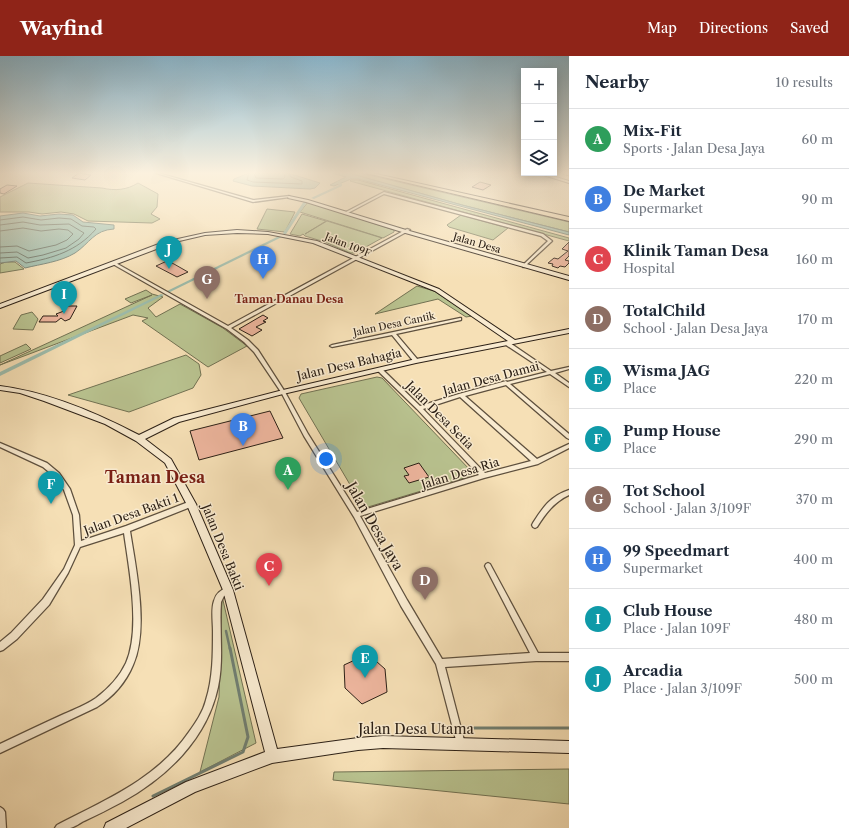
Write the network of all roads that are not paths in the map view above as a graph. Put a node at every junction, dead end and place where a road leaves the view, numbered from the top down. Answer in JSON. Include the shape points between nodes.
{"nodes":[{"id":1,"x":336,"y":209,"type":"edge"},
{"id":2,"x":352,"y":209,"type":"edge"},
{"id":3,"x":444,"y":209,"type":"edge"},
{"id":4,"x":532,"y":209,"type":"edge"},
{"id":5,"x":534,"y":209,"type":"edge"},
{"id":6,"x":347,"y":212,"type":"junction"},
{"id":7,"x":569,"y":218,"type":"edge"},
{"id":8,"x":406,"y":231,"type":"junction"},
{"id":9,"x":355,"y":258,"type":"junction"},
{"id":10,"x":113,"y":263,"type":"junction"},
{"id":11,"x":525,"y":265,"type":"junction"},
{"id":12,"x":569,"y":277,"type":"edge"},
{"id":13,"x":276,"y":294,"type":"dead end"},
{"id":14,"x":283,"y":298,"type":"junction"},
{"id":15,"x":0,"y":306,"type":"edge"},
{"id":16,"x":460,"y":319,"type":"dead end"},
{"id":17,"x":228,"y":328,"type":"junction"},
{"id":18,"x":569,"y":331,"type":"edge"},
{"id":19,"x":393,"y":333,"type":"junction"},
{"id":20,"x":511,"y":343,"type":"junction"},
{"id":21,"x":332,"y":346,"type":"dead end"},
{"id":22,"x":416,"y":361,"type":"junction"},
{"id":23,"x":569,"y":368,"type":"edge"},
{"id":24,"x":380,"y":370,"type":"junction"},
{"id":25,"x":549,"y":373,"type":"junction"},
{"id":26,"x":506,"y":383,"type":"junction"},
{"id":27,"x":569,"y":386,"type":"edge"},
{"id":28,"x":0,"y":388,"type":"edge"},
{"id":29,"x":283,"y":392,"type":"junction"},
{"id":30,"x":461,"y":395,"type":"junction"},
{"id":31,"x":419,"y":408,"type":"junction"},
{"id":32,"x":569,"y":437,"type":"edge"},
{"id":33,"x":139,"y":440,"type":"junction"},
{"id":34,"x":0,"y":445,"type":"edge"},
{"id":35,"x":568,"y":449,"type":"edge"},
{"id":36,"x":536,"y":462,"type":"junction"},
{"id":37,"x":484,"y":476,"type":"junction"},
{"id":38,"x":569,"y":492,"type":"edge"},
{"id":39,"x":191,"y":504,"type":"junction"},
{"id":40,"x":356,"y":515,"type":"junction"},
{"id":41,"x":535,"y":526,"type":"dead end"},
{"id":42,"x":127,"y":530,"type":"junction"},
{"id":43,"x":78,"y":545,"type":"junction"},
{"id":44,"x":488,"y":566,"type":"dead end"},
{"id":45,"x":228,"y":590,"type":"junction"},
{"id":46,"x":0,"y":647,"type":"edge"},
{"id":47,"x":536,"y":656,"type":"junction"},
{"id":48,"x":569,"y":657,"type":"edge"},
{"id":49,"x":440,"y":663,"type":"junction"},
{"id":50,"x":461,"y":744,"type":"junction"},
{"id":51,"x":569,"y":747,"type":"edge"},
{"id":52,"x":0,"y":749,"type":"edge"},
{"id":53,"x":272,"y":756,"type":"junction"},
{"id":54,"x":0,"y":812,"type":"edge"},
{"id":55,"x":1,"y":828,"type":"edge"},
{"id":56,"x":60,"y":828,"type":"edge"},
{"id":57,"x":111,"y":828,"type":"edge"}],
"edges":[{"from":1,"to":6,"type":"street","name":"Jalan Desa"},
{"from":2,"to":6,"type":"street"},
{"from":3,"to":11,"type":"street","via":[[542,235],[550,241]]},
{"from":4,"to":7,"type":"highway"},
{"from":5,"to":7,"type":"highway"},
{"from":6,"to":8,"type":"street","name":"Jalan Desa"},
{"from":8,"to":9,"type":"street"},
{"from":8,"to":11,"type":"street","name":"Jalan Desa"},
{"from":9,"to":10,"type":"street","name":"Jalan 109F","via":[[299,237],[249,231],[188,237]]},
{"from":9,"to":14,"type":"street"},
{"from":9,"to":20,"type":"street","name":"Jalan 109F","via":[[437,290]]},
{"from":10,"to":15,"type":"street","name":"Jalan 109F"},
{"from":10,"to":17,"type":"street","name":"Jalan Desa Jaya"},
{"from":11,"to":12,"type":"street","name":"Jalan Desa"},
{"from":13,"to":14,"type":"street"},
{"from":14,"to":17,"type":"street"},
{"from":16,"to":19,"type":"street","name":"Jalan Desa Cantik"},
{"from":17,"to":29,"type":"street","name":"Jalan Desa Jaya","via":[[256,351]]},
{"from":18,"to":20,"type":"street","name":"Jalan Desa Bahagia"},
{"from":19,"to":21,"type":"street","name":"Jalan Desa Cantik"},
{"from":19,"to":22,"type":"street"},
{"from":20,"to":22,"type":"street","name":"Jalan Desa Bahagia"},
{"from":20,"to":25,"type":"street"},
{"from":22,"to":24,"type":"street","name":"Jalan Desa Bahagia"},
{"from":23,"to":25,"type":"street","name":"Jalan Desa Damai"},
{"from":24,"to":29,"type":"street","name":"Jalan Desa Bahagia"},
{"from":24,"to":31,"type":"street","name":"Jalan Desa Setia"},
{"from":25,"to":26,"type":"street","name":"Jalan Desa Damai"},
{"from":25,"to":27,"type":"street"},
{"from":26,"to":30,"type":"street","name":"Jalan Desa Damai"},
{"from":26,"to":32,"type":"street"},
{"from":28,"to":33,"type":"street","name":"Jalan Desa Bakti","via":[[21,391],[72,408],[108,422]]},
{"from":29,"to":33,"type":"street","name":"Jalan Desa Bahagia","via":[[177,420]]},
{"from":29,"to":40,"type":"street","name":"Jalan Desa Jaya","via":[[306,435]]},
{"from":30,"to":31,"type":"street","name":"Jalan Desa Damai"},
{"from":30,"to":36,"type":"street"},
{"from":31,"to":37,"type":"street","name":"Jalan Desa Setia"},
{"from":33,"to":39,"type":"street","name":"Jalan Desa Bakti","via":[[168,461]]},
{"from":34,"to":43,"type":"street","via":[[45,465],[57,475],[67,489],[76,515]]},
{"from":35,"to":36,"type":"street","name":"Jalan Desa Ria"},
{"from":36,"to":37,"type":"street","name":"Jalan Desa Ria"},
{"from":37,"to":40,"type":"street","name":"Jalan Desa Ria"},
{"from":38,"to":41,"type":"street","via":[[551,502]]},
{"from":39,"to":42,"type":"street","name":"Jalan Desa Bakti 1"},
{"from":39,"to":45,"type":"street","name":"Jalan Desa Bakti"},
{"from":40,"to":49,"type":"street","name":"Jalan Desa Jaya"},
{"from":42,"to":43,"type":"street","name":"Jalan Desa Bakti 1"},
{"from":42,"to":52,"type":"street","via":[[135,588],[136,623],[134,647],[124,676],[103,698],[84,710]]},
{"from":43,"to":46,"type":"street","via":[[66,571],[46,602]]},
{"from":44,"to":47,"type":"street"},
{"from":45,"to":53,"type":"street","name":"Jalan Desa Bakti"},
{"from":45,"to":56,"type":"street","via":[[221,594],[217,602],[214,686],[208,709],[197,730],[166,765],[146,782]]},
{"from":47,"to":48,"type":"street"},
{"from":47,"to":49,"type":"street"},
{"from":49,"to":50,"type":"street","name":"Jalan Desa Jaya"},
{"from":50,"to":51,"type":"street","name":"Jalan Desa Utama"},
{"from":50,"to":53,"type":"street","name":"Jalan Desa Utama","via":[[384,742]]},
{"from":53,"to":57,"type":"street","name":"Jalan Desa Utama","via":[[191,787]]},
{"from":54,"to":55,"type":"street"}]}
